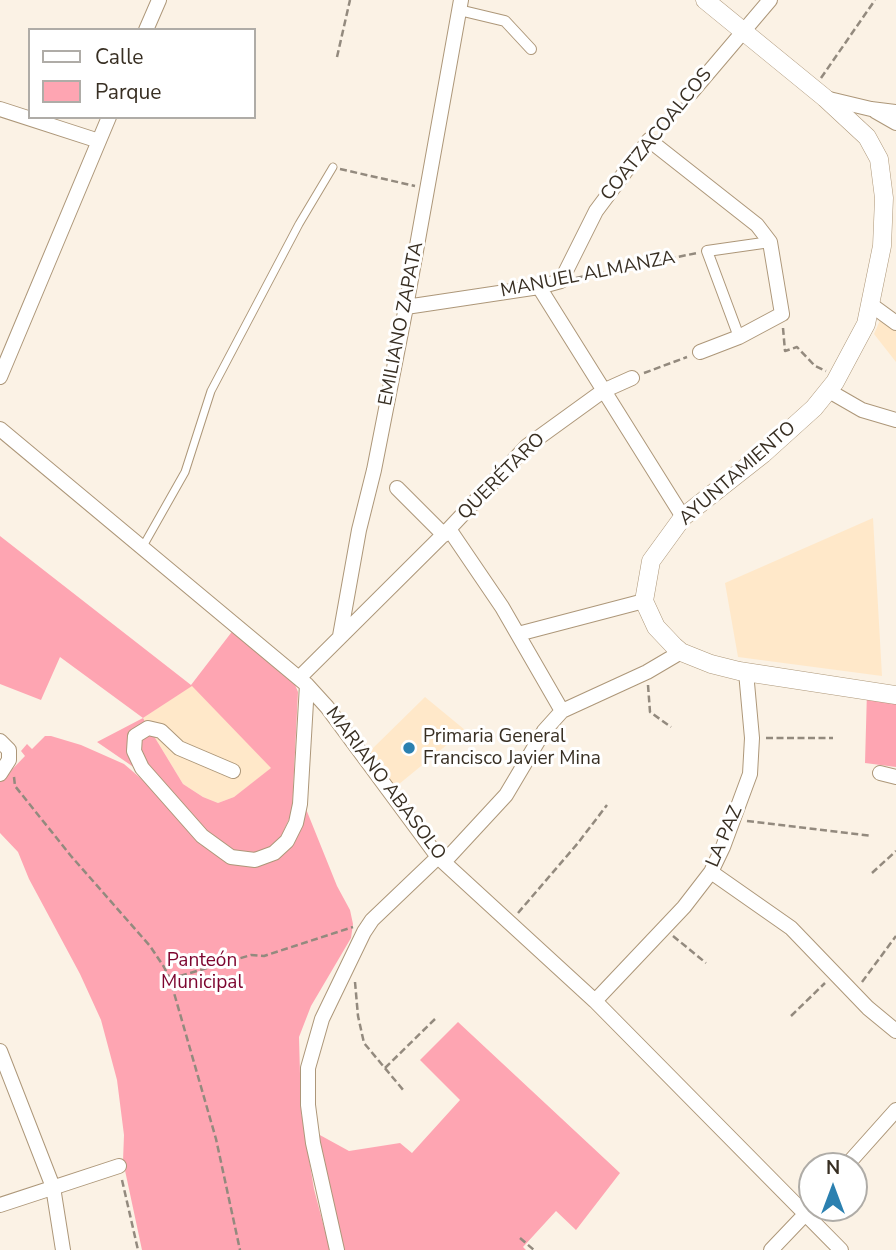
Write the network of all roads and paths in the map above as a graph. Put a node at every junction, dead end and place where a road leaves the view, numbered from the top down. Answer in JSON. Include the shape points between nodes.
{"nodes":[{"id":1,"x":159,"y":0,"type":"edge"},
{"id":2,"x":350,"y":0,"type":"edge"},
{"id":3,"x":705,"y":0,"type":"edge"},
{"id":4,"x":769,"y":0,"type":"edge"},
{"id":5,"x":875,"y":0,"type":"edge"},
{"id":6,"x":460,"y":5,"type":"edge"},
{"id":7,"x":147,"y":28,"type":"edge"},
{"id":8,"x":743,"y":32,"type":"junction"},
{"id":9,"x":531,"y":48,"type":"dead end"},
{"id":10,"x":337,"y":57,"type":"dead end"},
{"id":11,"x":691,"y":93,"type":"joint"},
{"id":12,"x":819,"y":93,"type":"junction"},
{"id":13,"x":0,"y":109,"type":"edge"},
{"id":14,"x":871,"y":109,"type":"junction"},
{"id":15,"x":896,"y":111,"type":"edge"},
{"id":16,"x":28,"y":118,"type":"edge"},
{"id":17,"x":31,"y":119,"type":"edge"},
{"id":18,"x":108,"y":119,"type":"edge"},
{"id":19,"x":896,"y":123,"type":"edge"},
{"id":20,"x":649,"y":140,"type":"junction"},
{"id":21,"x":99,"y":141,"type":"junction"},
{"id":22,"x":333,"y":167,"type":"joint"},
{"id":23,"x":429,"y":190,"type":"junction"},
{"id":24,"x":770,"y":242,"type":"junction"},
{"id":25,"x":707,"y":251,"type":"junction"},
{"id":26,"x":561,"y":281,"type":"junction"},
{"id":27,"x":539,"y":287,"type":"junction"},
{"id":28,"x":870,"y":304,"type":"junction"},
{"id":29,"x":406,"y":307,"type":"junction"},
{"id":30,"x":782,"y":314,"type":"junction"},
{"id":31,"x":896,"y":323,"type":"edge"},
{"id":32,"x":738,"y":337,"type":"junction"},
{"id":33,"x":700,"y":352,"type":"joint"},
{"id":34,"x":0,"y":377,"type":"edge"},
{"id":35,"x":632,"y":378,"type":"joint"},
{"id":36,"x":832,"y":386,"type":"junction"},
{"id":37,"x":603,"y":391,"type":"junction"},
{"id":38,"x":896,"y":420,"type":"edge"},
{"id":39,"x":0,"y":429,"type":"edge"},
{"id":40,"x":397,"y":488,"type":"dead end"},
{"id":41,"x":683,"y":517,"type":"junction"},
{"id":42,"x":446,"y":532,"type":"junction"},
{"id":43,"x":141,"y":548,"type":"junction"},
{"id":44,"x":644,"y":601,"type":"junction"},
{"id":45,"x":519,"y":634,"type":"junction"},
{"id":46,"x":340,"y":636,"type":"junction"},
{"id":47,"x":681,"y":652,"type":"junction"},
{"id":48,"x":647,"y":672,"type":"junction"},
{"id":49,"x":746,"y":672,"type":"junction"},
{"id":50,"x":303,"y":682,"type":"junction"},
{"id":51,"x":896,"y":695,"type":"edge"},
{"id":52,"x":562,"y":711,"type":"junction"},
{"id":53,"x":671,"y":727,"type":"dead end"},
{"id":54,"x":752,"y":738,"type":"junction"},
{"id":55,"x":833,"y":738,"type":"dead end"},
{"id":56,"x":0,"y":741,"type":"edge"},
{"id":57,"x":4,"y":770,"type":"edge"},
{"id":58,"x":233,"y":771,"type":"dead end"},
{"id":59,"x":880,"y":773,"type":"dead end"},
{"id":60,"x":896,"y":777,"type":"edge"},
{"id":61,"x":607,"y":805,"type":"dead end"},
{"id":62,"x":733,"y":819,"type":"junction"},
{"id":63,"x":873,"y":836,"type":"dead end"},
{"id":64,"x":896,"y":851,"type":"edge"},
{"id":65,"x":441,"y":860,"type":"junction"},
{"id":66,"x":711,"y":872,"type":"junction"},
{"id":67,"x":872,"y":873,"type":"dead end"},
{"id":68,"x":510,"y":922,"type":"junction"},
{"id":69,"x":368,"y":927,"type":"junction"},
{"id":70,"x":665,"y":929,"type":"junction"},
{"id":71,"x":896,"y":936,"type":"edge"},
{"id":72,"x":349,"y":959,"type":"junction"},
{"id":73,"x":706,"y":963,"type":"dead end"},
{"id":74,"x":835,"y":974,"type":"junction"},
{"id":75,"x":170,"y":979,"type":"junction"},
{"id":76,"x":854,"y":993,"type":"junction"},
{"id":77,"x":595,"y":1001,"type":"junction"},
{"id":78,"x":790,"y":1016,"type":"dead end"},
{"id":79,"x":435,"y":1019,"type":"dead end"},
{"id":80,"x":896,"y":1031,"type":"edge"},
{"id":81,"x":0,"y":1051,"type":"edge"},
{"id":82,"x":385,"y":1068,"type":"junction"},
{"id":83,"x":404,"y":1091,"type":"dead end"},
{"id":84,"x":896,"y":1110,"type":"edge"},
{"id":85,"x":858,"y":1152,"type":"edge"},
{"id":86,"x":119,"y":1166,"type":"joint"},
{"id":87,"x":53,"y":1187,"type":"junction"},
{"id":88,"x":798,"y":1201,"type":"edge"},
{"id":89,"x":0,"y":1205,"type":"edge"},
{"id":90,"x":798,"y":1222,"type":"edge"},
{"id":91,"x":817,"y":1222,"type":"edge"},
{"id":92,"x":520,"y":1238,"type":"dead end"},
{"id":93,"x":63,"y":1250,"type":"edge"},
{"id":94,"x":138,"y":1250,"type":"edge"},
{"id":95,"x":240,"y":1250,"type":"edge"},
{"id":96,"x":337,"y":1250,"type":"edge"},
{"id":97,"x":534,"y":1250,"type":"edge"},
{"id":98,"x":771,"y":1250,"type":"edge"},
{"id":99,"x":841,"y":1250,"type":"edge"}],
"edges":[{"from":1,"to":7,"type":"street"},
{"from":2,"to":10,"type":"path"},
{"from":3,"to":8,"type":"street","name":"AYUNTAMIENTO"},
{"from":4,"to":8,"type":"street","name":"COATZACOALCOS"},
{"from":5,"to":12,"type":"path"},
{"from":6,"to":9,"type":"street","name":"EMILIANO ZAPATA","via":[[505,21]]},
{"from":6,"to":23,"type":"street","name":"EMILIANO ZAPATA"},
{"from":8,"to":11,"type":"street","name":"COATZACOALCOS"},
{"from":8,"to":12,"type":"street","name":"AYUNTAMIENTO"},
{"from":11,"to":20,"type":"path","name":"COATZACOALCOS"},
{"from":12,"to":14,"type":"street"},
{"from":12,"to":28,"type":"street","name":"AYUNTAMIENTO","via":[[867,137],[878,159],[884,198],[882,246]]},
{"from":13,"to":16,"type":"street"},
{"from":14,"to":15,"type":"street"},
{"from":14,"to":19,"type":"street"},
{"from":17,"to":21,"type":"street"},
{"from":18,"to":21,"type":"street"},
{"from":20,"to":24,"type":"street","via":[[757,225]]},
{"from":20,"to":26,"type":"street","name":"COATZACOALCOS","via":[[596,211]]},
{"from":21,"to":34,"type":"street"},
{"from":22,"to":23,"type":"path"},
{"from":22,"to":43,"type":"lane","via":[[211,391],[185,472]]},
{"from":23,"to":29,"type":"street","name":"EMILIANO ZAPATA"},
{"from":24,"to":25,"type":"street"},
{"from":24,"to":30,"type":"street"},
{"from":25,"to":26,"type":"path","name":"MANUEL ALMANZA"},
{"from":25,"to":32,"type":"street"},
{"from":26,"to":27,"type":"street","name":"MANUEL ALMANZA"},
{"from":27,"to":29,"type":"street","name":"MANUEL ALMANZA"},
{"from":27,"to":37,"type":"street"},
{"from":28,"to":31,"type":"street"},
{"from":28,"to":36,"type":"street","name":"AYUNTAMIENTO","via":[[866,324]]},
{"from":29,"to":46,"type":"street","name":"EMILIANO ZAPATA"},
{"from":30,"to":32,"type":"street"},
{"from":30,"to":36,"type":"path","via":[[785,351],[797,347],[825,370]]},
{"from":32,"to":33,"type":"street"},
{"from":33,"to":35,"type":"path"},
{"from":35,"to":37,"type":"street","name":"QUERÉTARO"},
{"from":36,"to":38,"type":"street","via":[[862,410]]},
{"from":36,"to":41,"type":"street","name":"AYUNTAMIENTO","via":[[764,454]]},
{"from":37,"to":41,"type":"street"},
{"from":37,"to":42,"type":"street","name":"QUERÉTARO","via":[[527,446]]},
{"from":39,"to":43,"type":"street","name":"MARIANO ABASOLO"},
{"from":40,"to":42,"type":"street"},
{"from":41,"to":44,"type":"street","name":"AYUNTAMIENTO","via":[[651,561]]},
{"from":42,"to":45,"type":"street"},
{"from":42,"to":46,"type":"street","name":"QUERÉTARO"},
{"from":43,"to":50,"type":"street","name":"MARIANO ABASOLO"},
{"from":44,"to":45,"type":"street"},
{"from":44,"to":47,"type":"street","via":[[656,627]]},
{"from":45,"to":52,"type":"street"},
{"from":46,"to":50,"type":"street","name":"QUERÉTARO"},
{"from":47,"to":48,"type":"street"},
{"from":47,"to":49,"type":"street"},
{"from":48,"to":52,"type":"street"},
{"from":48,"to":53,"type":"path","via":[[650,712]]},
{"from":49,"to":51,"type":"street"},
{"from":49,"to":54,"type":"street","name":"LA PAZ"},
{"from":50,"to":58,"type":"street","via":[[296,823],[274,853],[255,860],[231,857],[202,836],[142,768],[134,751],[135,736],[148,729],[161,731],[179,748]]},
{"from":50,"to":65,"type":"street","name":"MARIANO ABASOLO","via":[[327,707]]},
{"from":52,"to":65,"type":"street","via":[[544,731],[506,795]]},
{"from":54,"to":55,"type":"path"},
{"from":54,"to":62,"type":"street","name":"LA PAZ","via":[[750,775]]},
{"from":56,"to":57,"type":"street","via":[[9,750]]},
{"from":57,"to":75,"type":"path","via":[[12,771],[15,786],[150,946]]},
{"from":59,"to":60,"type":"street"},
{"from":61,"to":68,"type":"path"},
{"from":62,"to":63,"type":"path"},
{"from":62,"to":66,"type":"street","name":"LA PAZ"},
{"from":64,"to":67,"type":"path"},
{"from":65,"to":68,"type":"street","name":"MARIANO ABASOLO"},
{"from":65,"to":69,"type":"street"},
{"from":66,"to":70,"type":"street","name":"LA PAZ"},
{"from":66,"to":74,"type":"street","via":[[791,928]]},
{"from":68,"to":77,"type":"street","name":"MARIANO ABASOLO"},
{"from":69,"to":72,"type":"street"},
{"from":69,"to":75,"type":"path","via":[[362,925],[264,956],[251,954]]},
{"from":70,"to":73,"type":"path"},
{"from":70,"to":77,"type":"street","name":"LA PAZ"},
{"from":71,"to":76,"type":"path"},
{"from":72,"to":82,"type":"path","via":[[364,1043]]},
{"from":72,"to":96,"type":"street","via":[[322,1019],[309,1068],[313,1143]]},
{"from":74,"to":76,"type":"street"},
{"from":74,"to":78,"type":"path"},
{"from":75,"to":95,"type":"path","via":[[216,1139]]},
{"from":76,"to":80,"type":"street"},
{"from":77,"to":88,"type":"street","name":"MARIANO ABASOLO"},
{"from":79,"to":82,"type":"path"},
{"from":81,"to":87,"type":"street"},
{"from":82,"to":83,"type":"path"},
{"from":84,"to":85,"type":"street"},
{"from":86,"to":87,"type":"street"},
{"from":86,"to":94,"type":"path"},
{"from":87,"to":89,"type":"street"},
{"from":87,"to":93,"type":"street"},
{"from":90,"to":98,"type":"street"},
{"from":91,"to":99,"type":"street","name":"MARIANO ABASOLO"},
{"from":92,"to":97,"type":"path"}]}
